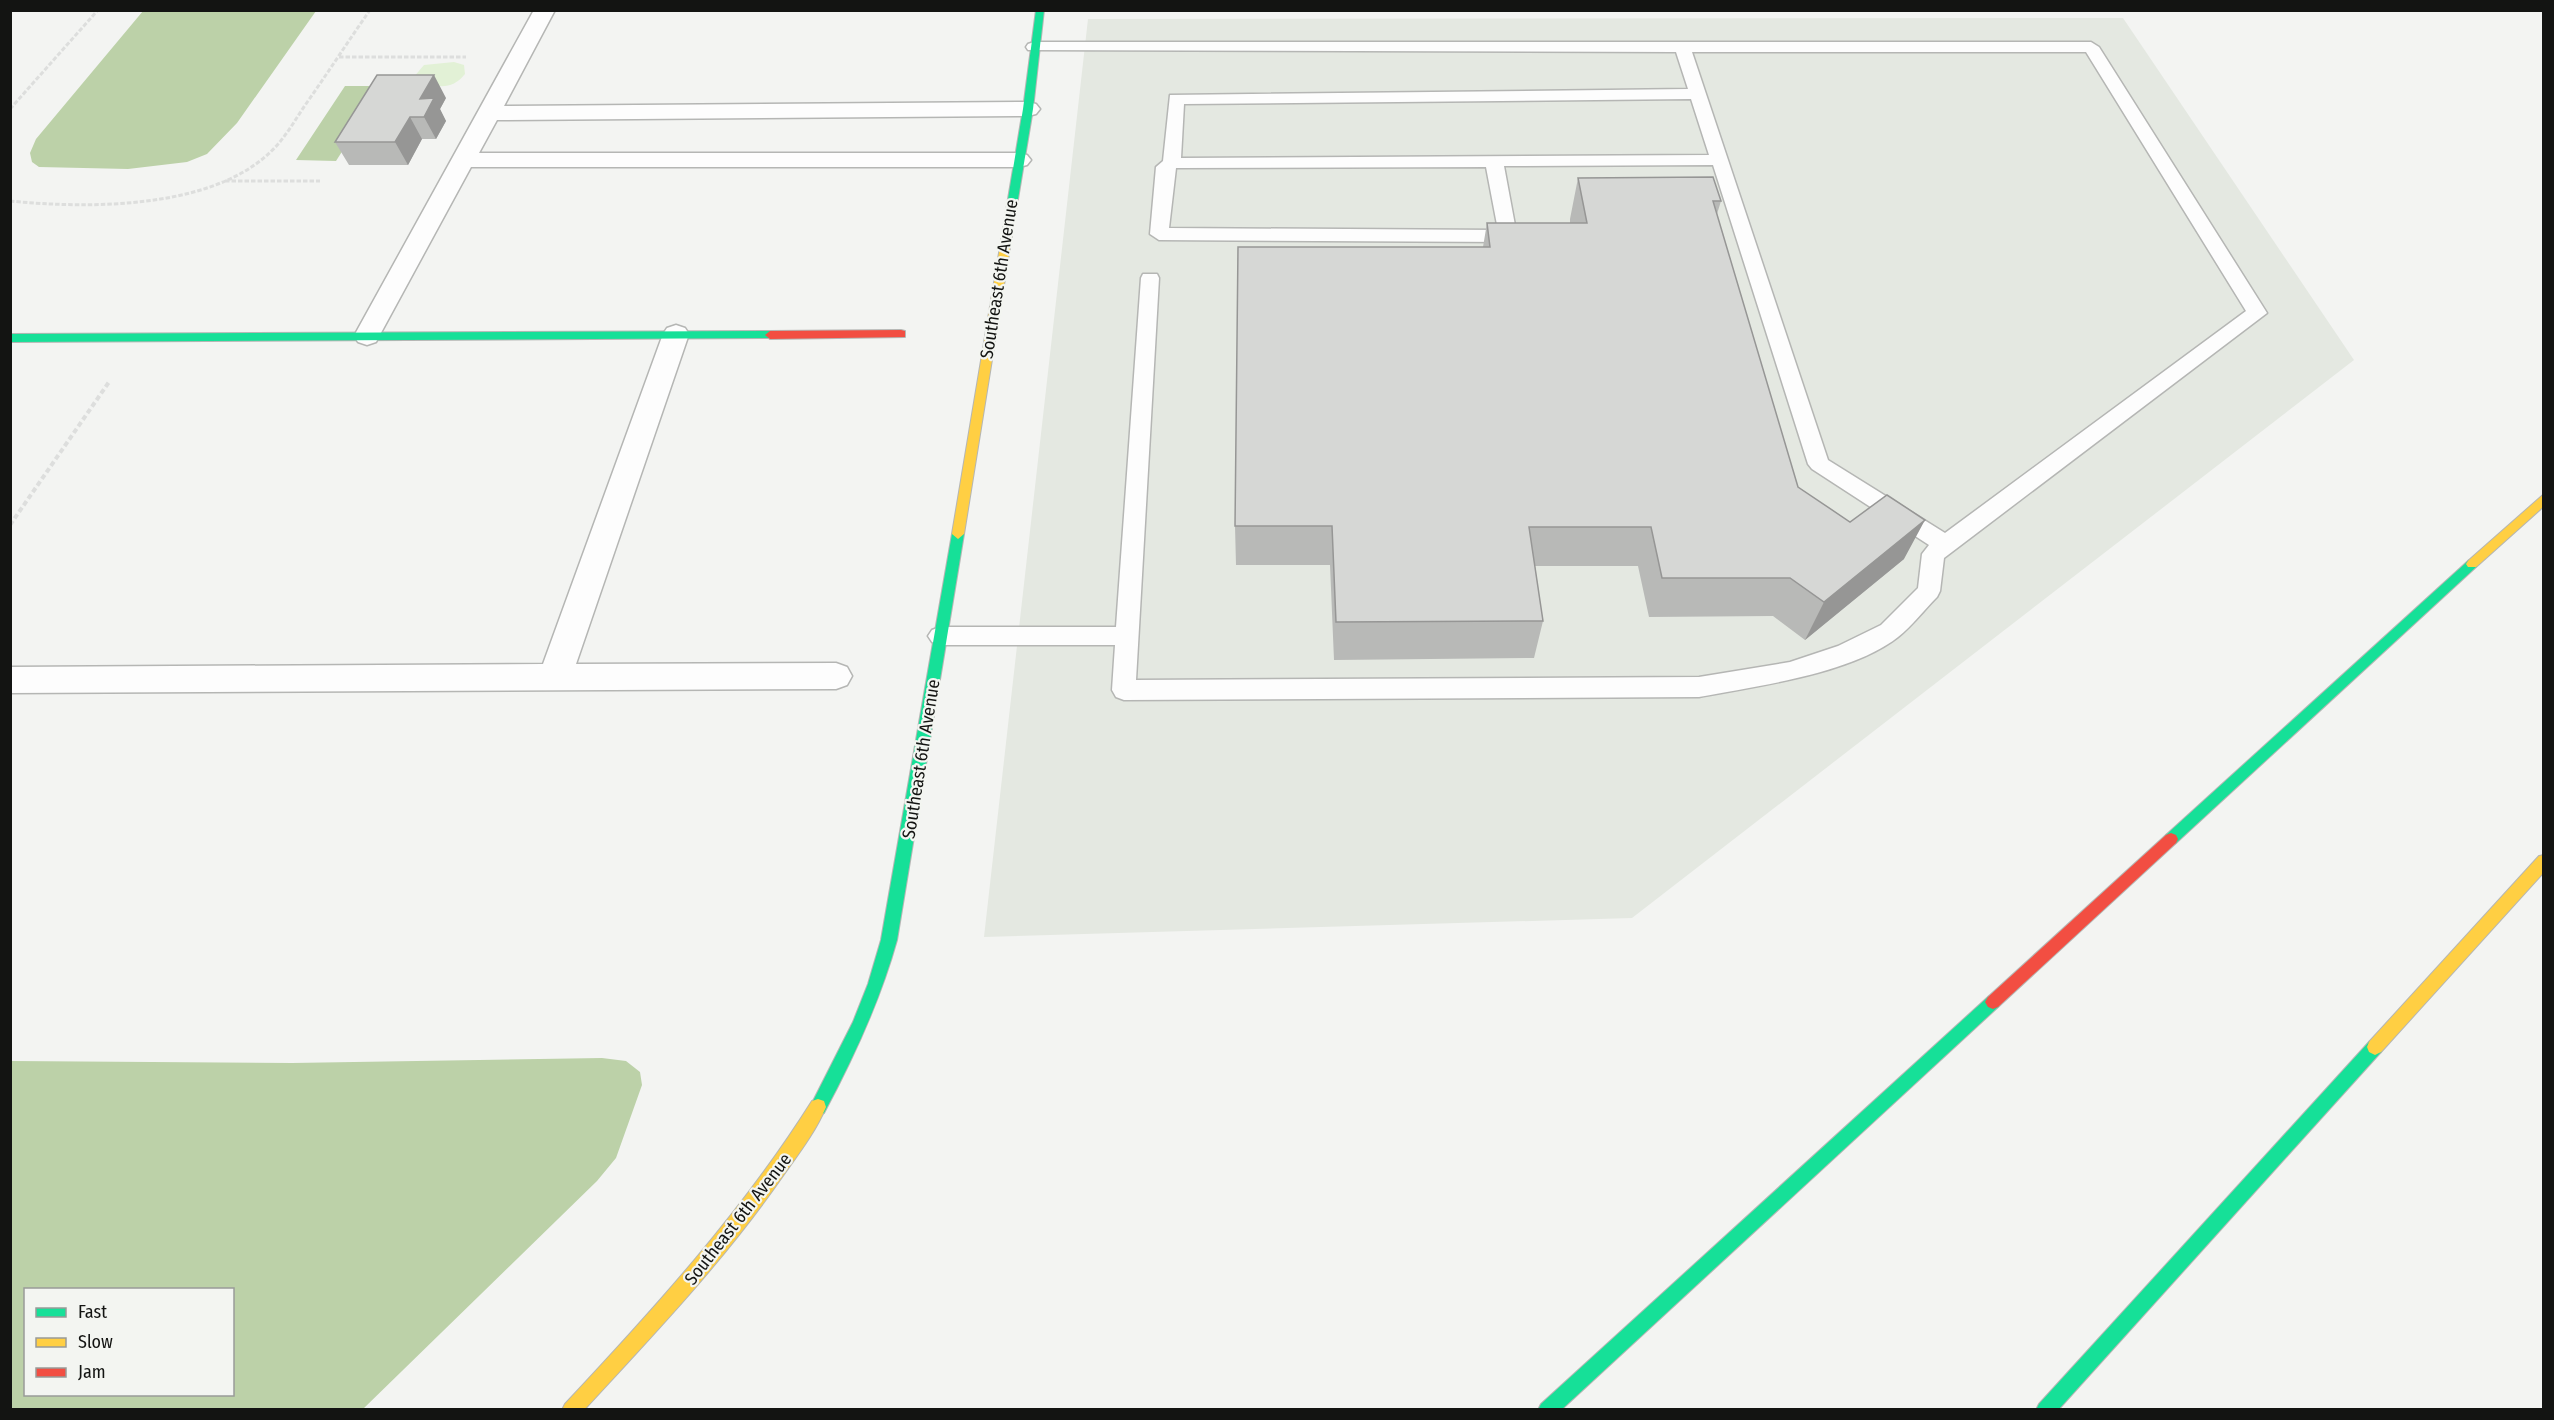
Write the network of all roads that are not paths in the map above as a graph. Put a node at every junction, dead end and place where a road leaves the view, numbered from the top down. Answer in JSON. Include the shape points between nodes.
{"nodes":[{"id":1,"x":545,"y":10,"type":"edge"},
{"id":2,"x":1040,"y":10,"type":"edge"},
{"id":3,"x":1034,"y":47,"type":"junction"},
{"id":4,"x":1683,"y":48,"type":"junction"},
{"id":5,"x":1698,"y":94,"type":"junction"},
{"id":6,"x":1028,"y":110,"type":"junction"},
{"id":7,"x":490,"y":113,"type":"junction"},
{"id":8,"x":589,"y":136,"type":"junction"},
{"id":9,"x":464,"y":160,"type":"junction"},
{"id":10,"x":1019,"y":160,"type":"junction"},
{"id":11,"x":1720,"y":160,"type":"junction"},
{"id":12,"x":1494,"y":161,"type":"junction"},
{"id":13,"x":1172,"y":163,"type":"junction"},
{"id":14,"x":1150,"y":278,"type":"dead end"},
{"id":15,"x":676,"y":334,"type":"junction"},
{"id":16,"x":901,"y":334,"type":"dead end"},
{"id":17,"x":367,"y":336,"type":"junction"},
{"id":18,"x":10,"y":338,"type":"edge"},
{"id":19,"x":2544,"y":498,"type":"edge"},
{"id":20,"x":1945,"y":544,"type":"junction"},
{"id":21,"x":940,"y":636,"type":"junction"},
{"id":22,"x":1127,"y":636,"type":"junction"},
{"id":23,"x":836,"y":676,"type":"dead end"},
{"id":24,"x":555,"y":677,"type":"junction"},
{"id":25,"x":10,"y":680,"type":"edge"},
{"id":26,"x":2544,"y":861,"type":"edge"},
{"id":27,"x":571,"y":1410,"type":"edge"},
{"id":28,"x":1547,"y":1410,"type":"edge"},
{"id":29,"x":2045,"y":1410,"type":"edge"}],
"edges":[{"from":1,"to":7,"type":"street"},
{"from":2,"to":3,"type":"main road","name":"Southeast 6th Avenue"},
{"from":3,"to":4,"type":"lane"},
{"from":3,"to":6,"type":"main road","name":"Southeast 6th Avenue"},
{"from":4,"to":5,"type":"lane"},
{"from":4,"to":20,"type":"lane","via":[[2091,47],[2257,313]]},
{"from":5,"to":11,"type":"lane"},
{"from":5,"to":13,"type":"lane","via":[[1176,99]]},
{"from":6,"to":8,"type":"street"},
{"from":6,"to":10,"type":"main road","name":"Southeast 6th Avenue"},
{"from":7,"to":8,"type":"street"},
{"from":7,"to":9,"type":"street"},
{"from":8,"to":9,"type":"street"},
{"from":8,"to":10,"type":"street"},
{"from":9,"to":17,"type":"street"},
{"from":10,"to":21,"type":"main road","name":"Southeast 6th Avenue"},
{"from":11,"to":12,"type":"lane"},
{"from":11,"to":20,"type":"lane","via":[[1819,464]]},
{"from":12,"to":13,"type":"lane"},
{"from":12,"to":13,"type":"lane","via":[[1508,236],[1159,234],[1165,167]]},
{"from":14,"to":22,"type":"lane"},
{"from":15,"to":16,"type":"main road"},
{"from":15,"to":17,"type":"main road"},
{"from":15,"to":24,"type":"street"},
{"from":17,"to":18,"type":"main road"},
{"from":19,"to":28,"type":"main road"},
{"from":20,"to":22,"type":"lane","via":[[1933,554],[1929,591],[1889,632],[1846,654],[1790,671],[1699,687],[1124,690]]},
{"from":21,"to":22,"type":"lane"},
{"from":21,"to":27,"type":"main road","name":"Southeast 6th Avenue","via":[[895,913],[882,966],[859,1029],[792,1151],[726,1239]]},
{"from":23,"to":24,"type":"street"},
{"from":24,"to":25,"type":"street"},
{"from":26,"to":29,"type":"main road"}]}
